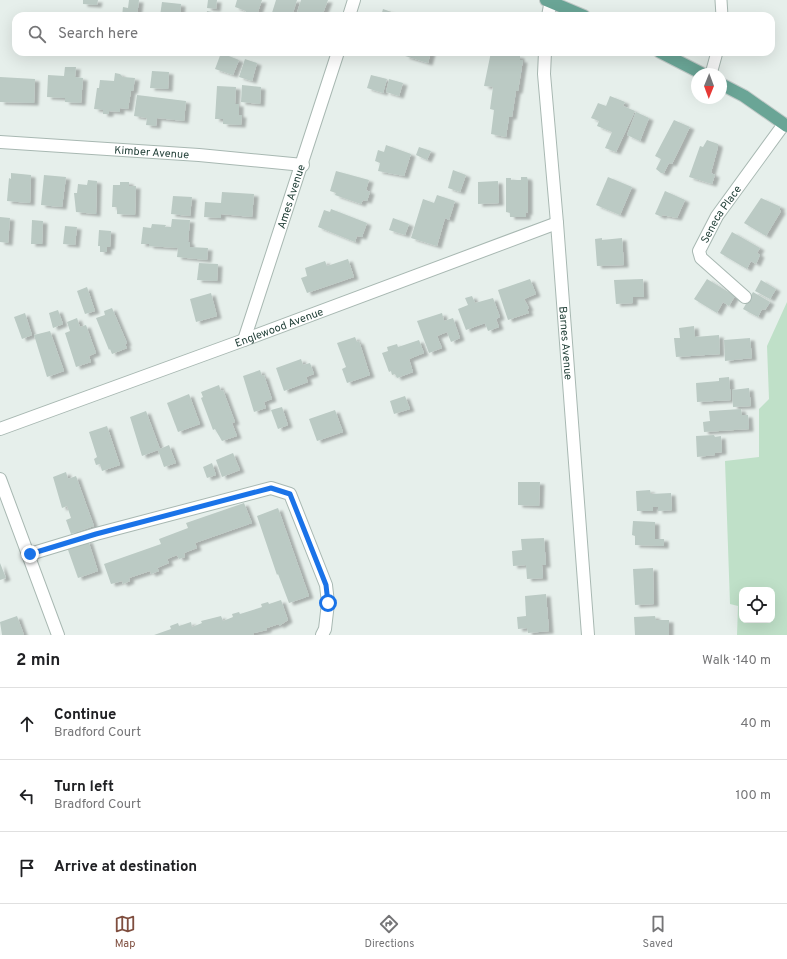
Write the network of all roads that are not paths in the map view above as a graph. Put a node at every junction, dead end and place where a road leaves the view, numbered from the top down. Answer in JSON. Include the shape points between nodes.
{"nodes":[{"id":1,"x":354,"y":0,"type":"edge"},
{"id":2,"x":721,"y":0,"type":"edge"},
{"id":3,"x":549,"y":1,"type":"edge"},
{"id":4,"x":350,"y":12,"type":"edge"},
{"id":5,"x":548,"y":12,"type":"edge"},
{"id":6,"x":575,"y":12,"type":"edge"},
{"id":7,"x":722,"y":12,"type":"edge"},
{"id":8,"x":337,"y":56,"type":"edge"},
{"id":9,"x":545,"y":56,"type":"edge"},
{"id":10,"x":668,"y":56,"type":"edge"},
{"id":11,"x":716,"y":56,"type":"edge"},
{"id":12,"x":691,"y":68,"type":"edge"},
{"id":13,"x":712,"y":68,"type":"edge"},
{"id":14,"x":727,"y":87,"type":"edge"},
{"id":15,"x":786,"y":125,"type":"edge"},
{"id":16,"x":0,"y":142,"type":"edge"},
{"id":17,"x":303,"y":165,"type":"junction"},
{"id":18,"x":557,"y":223,"type":"junction"},
{"id":19,"x":745,"y":297,"type":"dead end"},
{"id":20,"x":244,"y":340,"type":"junction"},
{"id":21,"x":0,"y":428,"type":"edge"},
{"id":22,"x":0,"y":479,"type":"edge"},
{"id":23,"x":30,"y":554,"type":"junction"},
{"id":24,"x":58,"y":635,"type":"edge"},
{"id":25,"x":322,"y":635,"type":"edge"},
{"id":26,"x":588,"y":635,"type":"edge"}],
"edges":[{"from":1,"to":4,"type":"street"},
{"from":2,"to":7,"type":"lane"},
{"from":3,"to":5,"type":"street"},
{"from":3,"to":6,"type":"main road"},
{"from":8,"to":17,"type":"street","name":"Ames Avenue"},
{"from":9,"to":18,"type":"street","name":"Barnes Avenue","via":[[544,74]]},
{"from":10,"to":12,"type":"main road"},
{"from":11,"to":13,"type":"lane"},
{"from":14,"to":15,"type":"main road"},
{"from":15,"to":19,"type":"street","name":"Seneca Place","via":[[718,216],[699,251],[701,258]]},
{"from":16,"to":17,"type":"street","name":"Kimber Avenue","via":[[199,155]]},
{"from":17,"to":20,"type":"street","name":"Ames Avenue"},
{"from":18,"to":20,"type":"street","name":"Englewood Avenue"},
{"from":18,"to":26,"type":"street","name":"Barnes Avenue"},
{"from":20,"to":21,"type":"street","name":"Englewood Avenue"},
{"from":22,"to":23,"type":"street"},
{"from":23,"to":24,"type":"street"},
{"from":23,"to":25,"type":"street","via":[[271,488],[290,494],[326,585],[327,609]]}]}
